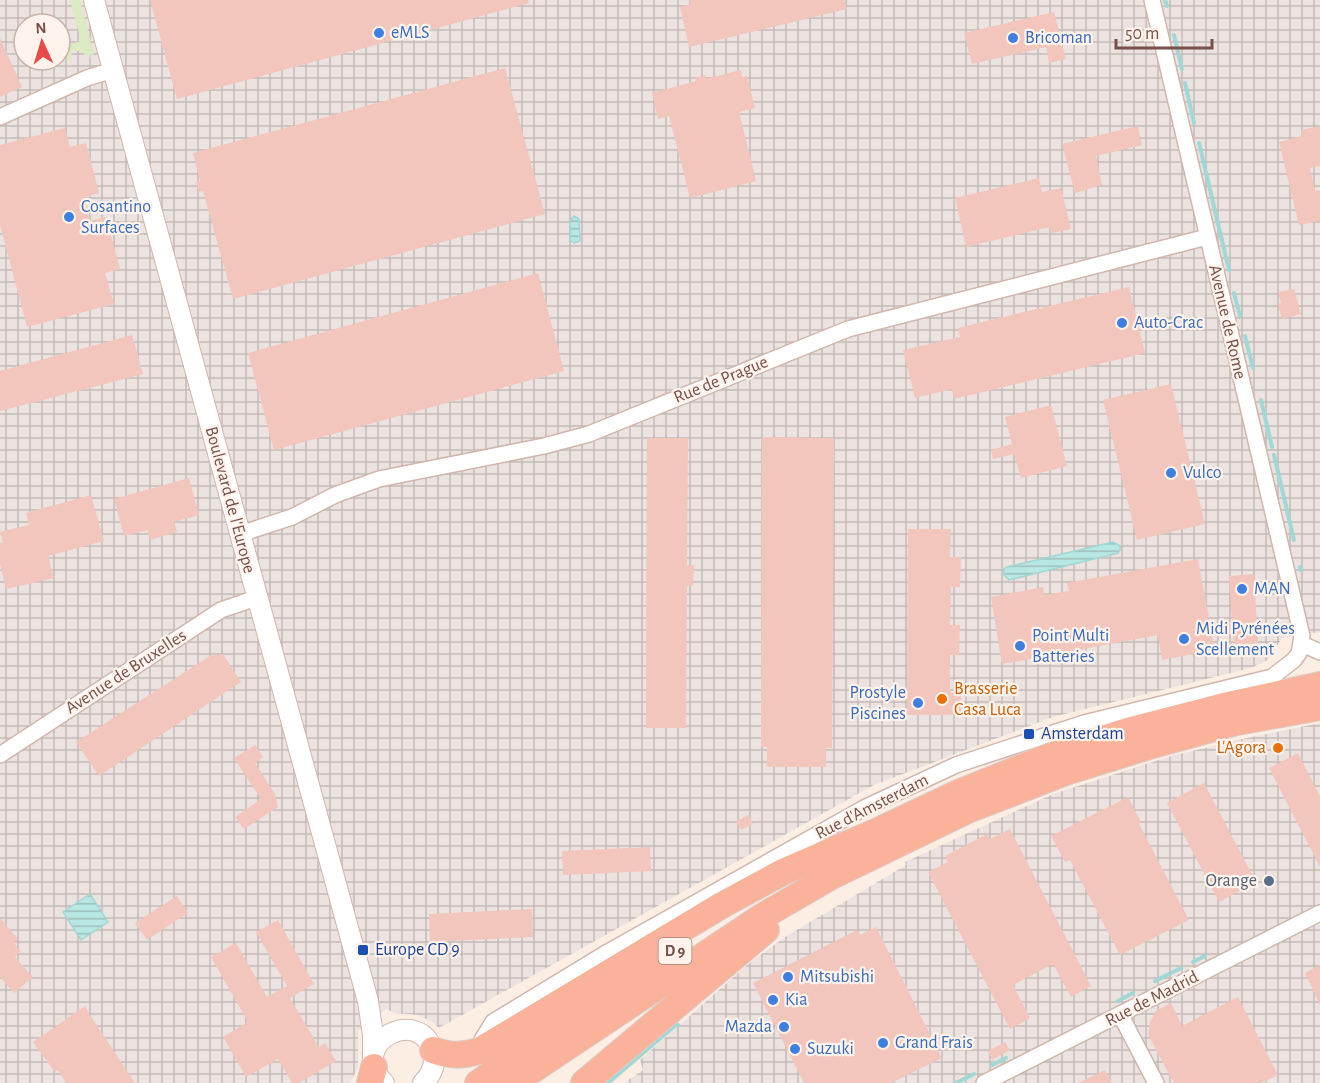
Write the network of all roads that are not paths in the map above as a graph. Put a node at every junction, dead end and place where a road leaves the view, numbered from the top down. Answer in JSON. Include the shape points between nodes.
{"nodes":[{"id":1,"x":94,"y":0,"type":"edge"},
{"id":2,"x":1152,"y":0,"type":"edge"},
{"id":3,"x":113,"y":70,"type":"junction"},
{"id":4,"x":0,"y":117,"type":"edge"},
{"id":5,"x":1207,"y":237,"type":"junction"},
{"id":6,"x":240,"y":534,"type":"junction"},
{"id":7,"x":256,"y":598,"type":"junction"},
{"id":8,"x":1302,"y":644,"type":"junction"},
{"id":9,"x":1320,"y":652,"type":"edge"},
{"id":10,"x":1320,"y":685,"type":"edge"},
{"id":11,"x":1320,"y":707,"type":"edge"},
{"id":12,"x":0,"y":755,"type":"edge"},
{"id":13,"x":880,"y":830,"type":"junction"},
{"id":14,"x":907,"y":839,"type":"junction"},
{"id":15,"x":1320,"y":914,"type":"edge"},
{"id":16,"x":368,"y":1001,"type":"junction"},
{"id":17,"x":1121,"y":1016,"type":"junction"},
{"id":18,"x":394,"y":1031,"type":"junction"},
{"id":19,"x":433,"y":1050,"type":"junction"},
{"id":20,"x":479,"y":1051,"type":"junction"},
{"id":21,"x":375,"y":1072,"type":"edge"},
{"id":22,"x":423,"y":1083,"type":"edge"},
{"id":23,"x":478,"y":1083,"type":"edge"},
{"id":24,"x":513,"y":1083,"type":"edge"},
{"id":25,"x":584,"y":1083,"type":"edge"},
{"id":26,"x":984,"y":1083,"type":"edge"},
{"id":27,"x":1156,"y":1083,"type":"edge"}],
"edges":[{"from":1,"to":3,"type":"street","name":"Boulevard de l'Europe"},
{"from":2,"to":5,"type":"street","name":"Avenue de Rome"},
{"from":3,"to":4,"type":"street"},
{"from":3,"to":6,"type":"street","name":"Boulevard de l'Europe"},
{"from":5,"to":6,"type":"street","name":"Rue de Prague","via":[[848,329],[589,434],[379,479],[284,520]]},
{"from":5,"to":8,"type":"street","name":"Avenue de Rome"},
{"from":6,"to":7,"type":"street","name":"Boulevard de l'Europe"},
{"from":7,"to":12,"type":"street","name":"Avenue de Bruxelles","via":[[221,610]]},
{"from":7,"to":16,"type":"street","name":"Boulevard de l'Europe"},
{"from":8,"to":9,"type":"street"},
{"from":8,"to":20,"type":"street","name":"Rue d'Amsterdam","via":[[1299,653],[1272,677],[1084,723],[956,765],[864,808],[608,952],[493,1022]]},
{"from":10,"to":13,"type":"highway","number":"D 9","via":[[1131,730],[1050,756]]},
{"from":11,"to":14,"type":"highway","number":"D 9","via":[[1237,722],[1066,772],[968,810]]},
{"from":13,"to":20,"type":"highway","via":[[783,872],[722,905]]},
{"from":13,"to":23,"type":"highway","number":"D 9","via":[[753,900]]},
{"from":14,"to":24,"type":"highway","number":"D 9","via":[[763,916]]},
{"from":14,"to":25,"type":"highway","via":[[768,928]]},
{"from":15,"to":17,"type":"street","name":"Rue de Madrid"},
{"from":16,"to":18,"type":"street","name":"Boulevard de l'Europe","via":[[380,1022]]},
{"from":16,"to":21,"type":"street","name":"Boulevard de l'Europe"},
{"from":17,"to":26,"type":"street","name":"Rue de Madrid"},
{"from":17,"to":27,"type":"street"},
{"from":18,"to":19,"type":"street","via":[[418,1032]]},
{"from":18,"to":21,"type":"street","name":"Boulevard de l'Europe","via":[[377,1045]]},
{"from":19,"to":20,"type":"highway","via":[[456,1056]]},
{"from":19,"to":22,"type":"street","via":[[433,1069]]}]}
